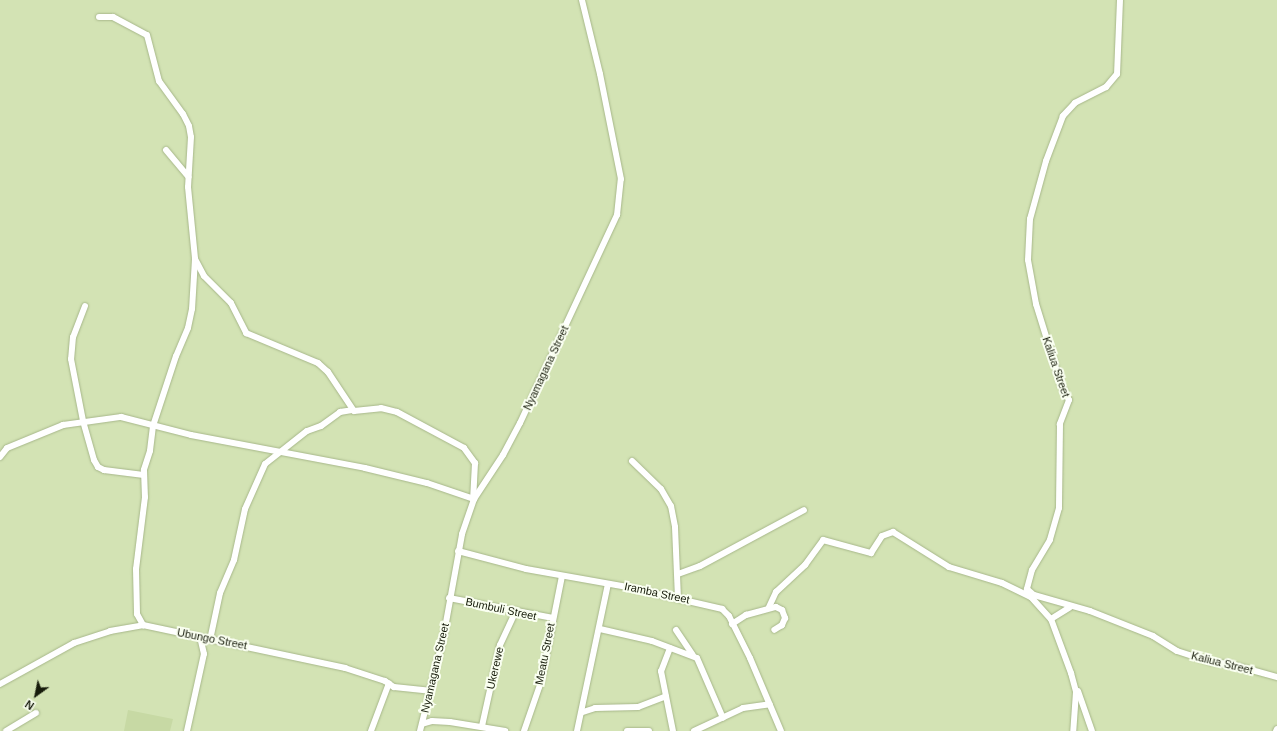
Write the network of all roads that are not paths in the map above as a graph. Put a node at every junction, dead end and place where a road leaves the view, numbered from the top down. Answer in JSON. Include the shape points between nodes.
{"nodes":[{"id":1,"x":582,"y":0,"type":"edge"},
{"id":2,"x":1120,"y":0,"type":"edge"},
{"id":3,"x":99,"y":17,"type":"dead end"},
{"id":4,"x":166,"y":150,"type":"dead end"},
{"id":5,"x":189,"y":177,"type":"junction"},
{"id":6,"x":195,"y":259,"type":"junction"},
{"id":7,"x":85,"y":306,"type":"dead end"},
{"id":8,"x":352,"y":410,"type":"junction"},
{"id":9,"x":83,"y":421,"type":"junction"},
{"id":10,"x":153,"y":426,"type":"junction"},
{"id":11,"x":282,"y":453,"type":"junction"},
{"id":12,"x":0,"y":457,"type":"edge"},
{"id":13,"x":632,"y":461,"type":"dead end"},
{"id":14,"x":144,"y":475,"type":"junction"},
{"id":15,"x":474,"y":498,"type":"junction"},
{"id":16,"x":804,"y":510,"type":"dead end"},
{"id":17,"x":458,"y":550,"type":"junction"},
{"id":18,"x":678,"y":574,"type":"junction"},
{"id":19,"x":562,"y":576,"type":"junction"},
{"id":20,"x":608,"y":584,"type":"junction"},
{"id":21,"x":1030,"y":594,"type":"junction"},
{"id":22,"x":449,"y":598,"type":"junction"},
{"id":23,"x":678,"y":598,"type":"junction"},
{"id":24,"x":769,"y":607,"type":"junction"},
{"id":25,"x":1070,"y":607,"type":"junction"},
{"id":26,"x":516,"y":611,"type":"junction"},
{"id":27,"x":553,"y":618,"type":"junction"},
{"id":28,"x":1051,"y":619,"type":"junction"},
{"id":29,"x":732,"y":624,"type":"junction"},
{"id":30,"x":142,"y":625,"type":"junction"},
{"id":31,"x":600,"y":629,"type":"junction"},
{"id":32,"x":676,"y":630,"type":"dead end"},
{"id":33,"x":774,"y":630,"type":"dead end"},
{"id":34,"x":200,"y":637,"type":"junction"},
{"id":35,"x":210,"y":640,"type":"junction"},
{"id":36,"x":670,"y":648,"type":"junction"},
{"id":37,"x":694,"y":656,"type":"junction"},
{"id":38,"x":1071,"y":673,"type":"junction"},
{"id":39,"x":1277,"y":677,"type":"edge"},
{"id":40,"x":389,"y":683,"type":"junction"},
{"id":41,"x":0,"y":684,"type":"edge"},
{"id":42,"x":430,"y":691,"type":"junction"},
{"id":43,"x":666,"y":696,"type":"junction"},
{"id":44,"x":770,"y":704,"type":"junction"},
{"id":45,"x":583,"y":712,"type":"junction"},
{"id":46,"x":36,"y":713,"type":"dead end"},
{"id":47,"x":724,"y":718,"type":"junction"},
{"id":48,"x":422,"y":724,"type":"junction"},
{"id":49,"x":482,"y":726,"type":"junction"},
{"id":50,"x":472,"y":728,"type":"edge"},
{"id":51,"x":6,"y":731,"type":"edge"},
{"id":52,"x":187,"y":731,"type":"edge"},
{"id":53,"x":371,"y":731,"type":"edge"},
{"id":54,"x":420,"y":731,"type":"edge"},
{"id":55,"x":505,"y":731,"type":"edge"},
{"id":56,"x":524,"y":731,"type":"edge"},
{"id":57,"x":577,"y":731,"type":"edge"},
{"id":58,"x":627,"y":731,"type":"edge"},
{"id":59,"x":649,"y":731,"type":"edge"},
{"id":60,"x":673,"y":731,"type":"edge"},
{"id":61,"x":694,"y":731,"type":"edge"},
{"id":62,"x":781,"y":731,"type":"edge"},
{"id":63,"x":1073,"y":731,"type":"edge"},
{"id":64,"x":1092,"y":731,"type":"edge"}],
"edges":[{"from":1,"to":15,"type":"street","name":"Nyamagana Street","via":[[621,179],[618,215],[520,424],[504,455]]},
{"from":2,"to":21,"type":"street","name":"Kaliua Street","via":[[1117,74],[1106,87],[1075,103],[1063,116],[1046,161],[1030,219],[1028,260],[1036,304],[1061,385],[1069,400],[1060,424],[1058,508],[1050,540],[1029,578]]},
{"from":3,"to":5,"type":"street","via":[[114,17],[147,36],[159,81],[189,126]]},
{"from":4,"to":5,"type":"street"},
{"from":5,"to":6,"type":"street"},
{"from":6,"to":8,"type":"street","via":[[204,276],[231,303],[246,333],[318,363],[328,372]]},
{"from":6,"to":10,"type":"street","via":[[189,323]]},
{"from":7,"to":9,"type":"street","via":[[73,337],[71,352]]},
{"from":8,"to":11,"type":"street","via":[[340,412],[321,426],[306,432]]},
{"from":8,"to":15,"type":"street","via":[[359,412],[381,408],[398,412],[460,446],[475,463]]},
{"from":9,"to":10,"type":"street","via":[[121,417]]},
{"from":9,"to":12,"type":"street","via":[[63,425],[7,448]]},
{"from":9,"to":14,"type":"street","via":[[98,467]]},
{"from":10,"to":11,"type":"street"},
{"from":10,"to":14,"type":"street"},
{"from":11,"to":15,"type":"street","via":[[365,468]]},
{"from":11,"to":35,"type":"street","via":[[265,464],[248,500],[239,529],[234,560],[220,593]]},
{"from":13,"to":18,"type":"street","via":[[661,489],[671,506]]},
{"from":14,"to":30,"type":"street","via":[[145,497],[136,570],[137,614]]},
{"from":15,"to":17,"type":"street","name":"Nyamagana Street"},
{"from":16,"to":18,"type":"street","via":[[700,566]]},
{"from":17,"to":19,"type":"street","name":"Iramba Street"},
{"from":17,"to":22,"type":"street","name":"Nyamagana Street"},
{"from":18,"to":23,"type":"street"},
{"from":19,"to":20,"type":"street","name":"Iramba Street"},
{"from":19,"to":27,"type":"street","name":"Meatu Street"},
{"from":20,"to":23,"type":"street","name":"Iramba Street"},
{"from":20,"to":31,"type":"street"},
{"from":21,"to":24,"type":"street","via":[[949,567],[893,532],[882,536],[871,553],[823,540],[806,565],[776,592]]},
{"from":21,"to":25,"type":"street","name":"Kaliua Street"},
{"from":21,"to":28,"type":"street"},
{"from":22,"to":26,"type":"street","name":"Bumbuli Street"},
{"from":22,"to":42,"type":"street","name":"Nyamagana Street","via":[[443,639]]},
{"from":23,"to":29,"type":"street","name":"Iramba Street","via":[[718,608],[727,613]]},
{"from":24,"to":29,"type":"street"},
{"from":24,"to":33,"type":"street","via":[[780,608],[785,618],[782,625]]},
{"from":25,"to":28,"type":"street"},
{"from":25,"to":39,"type":"street","name":"Kaliua Street","via":[[1090,611],[1153,636],[1177,651],[1200,659]]},
{"from":26,"to":27,"type":"street","name":"Bumbuli Street"},
{"from":26,"to":49,"type":"street","name":"Ukerewe","via":[[500,645]]},
{"from":27,"to":56,"type":"street","name":"Meatu Street","via":[[541,682]]},
{"from":28,"to":38,"type":"street"},
{"from":29,"to":44,"type":"street","name":"Iramba Street"},
{"from":30,"to":34,"type":"street","name":"Ubungo Street"},
{"from":30,"to":41,"type":"street","name":"Ubungo Street","via":[[74,642]]},
{"from":31,"to":36,"type":"street"},
{"from":31,"to":45,"type":"street"},
{"from":32,"to":37,"type":"street"},
{"from":34,"to":35,"type":"street","name":"Ubungo Street"},
{"from":34,"to":52,"type":"street","via":[[204,654]]},
{"from":35,"to":40,"type":"street","name":"Ubungo Street","via":[[345,668]]},
{"from":36,"to":37,"type":"street"},
{"from":36,"to":43,"type":"street","via":[[661,671]]},
{"from":37,"to":47,"type":"street","via":[[699,660]]},
{"from":38,"to":63,"type":"street","via":[[1076,692]]},
{"from":38,"to":64,"type":"street"},
{"from":40,"to":42,"type":"street","name":"Ubungo Street","via":[[394,687]]},
{"from":40,"to":53,"type":"street"},
{"from":42,"to":48,"type":"street","name":"Nyamagana Street"},
{"from":43,"to":45,"type":"street","via":[[638,707],[595,708]]},
{"from":43,"to":60,"type":"street"},
{"from":44,"to":47,"type":"street","via":[[743,708]]},
{"from":44,"to":62,"type":"street","name":"Iramba Street"},
{"from":45,"to":57,"type":"street"},
{"from":46,"to":51,"type":"street"},
{"from":47,"to":61,"type":"street"},
{"from":48,"to":50,"type":"street","via":[[432,721]]},
{"from":48,"to":54,"type":"street","name":"Nyamagana Street"},
{"from":49,"to":50,"type":"street"},
{"from":49,"to":55,"type":"street"},
{"from":58,"to":59,"type":"street"}]}
